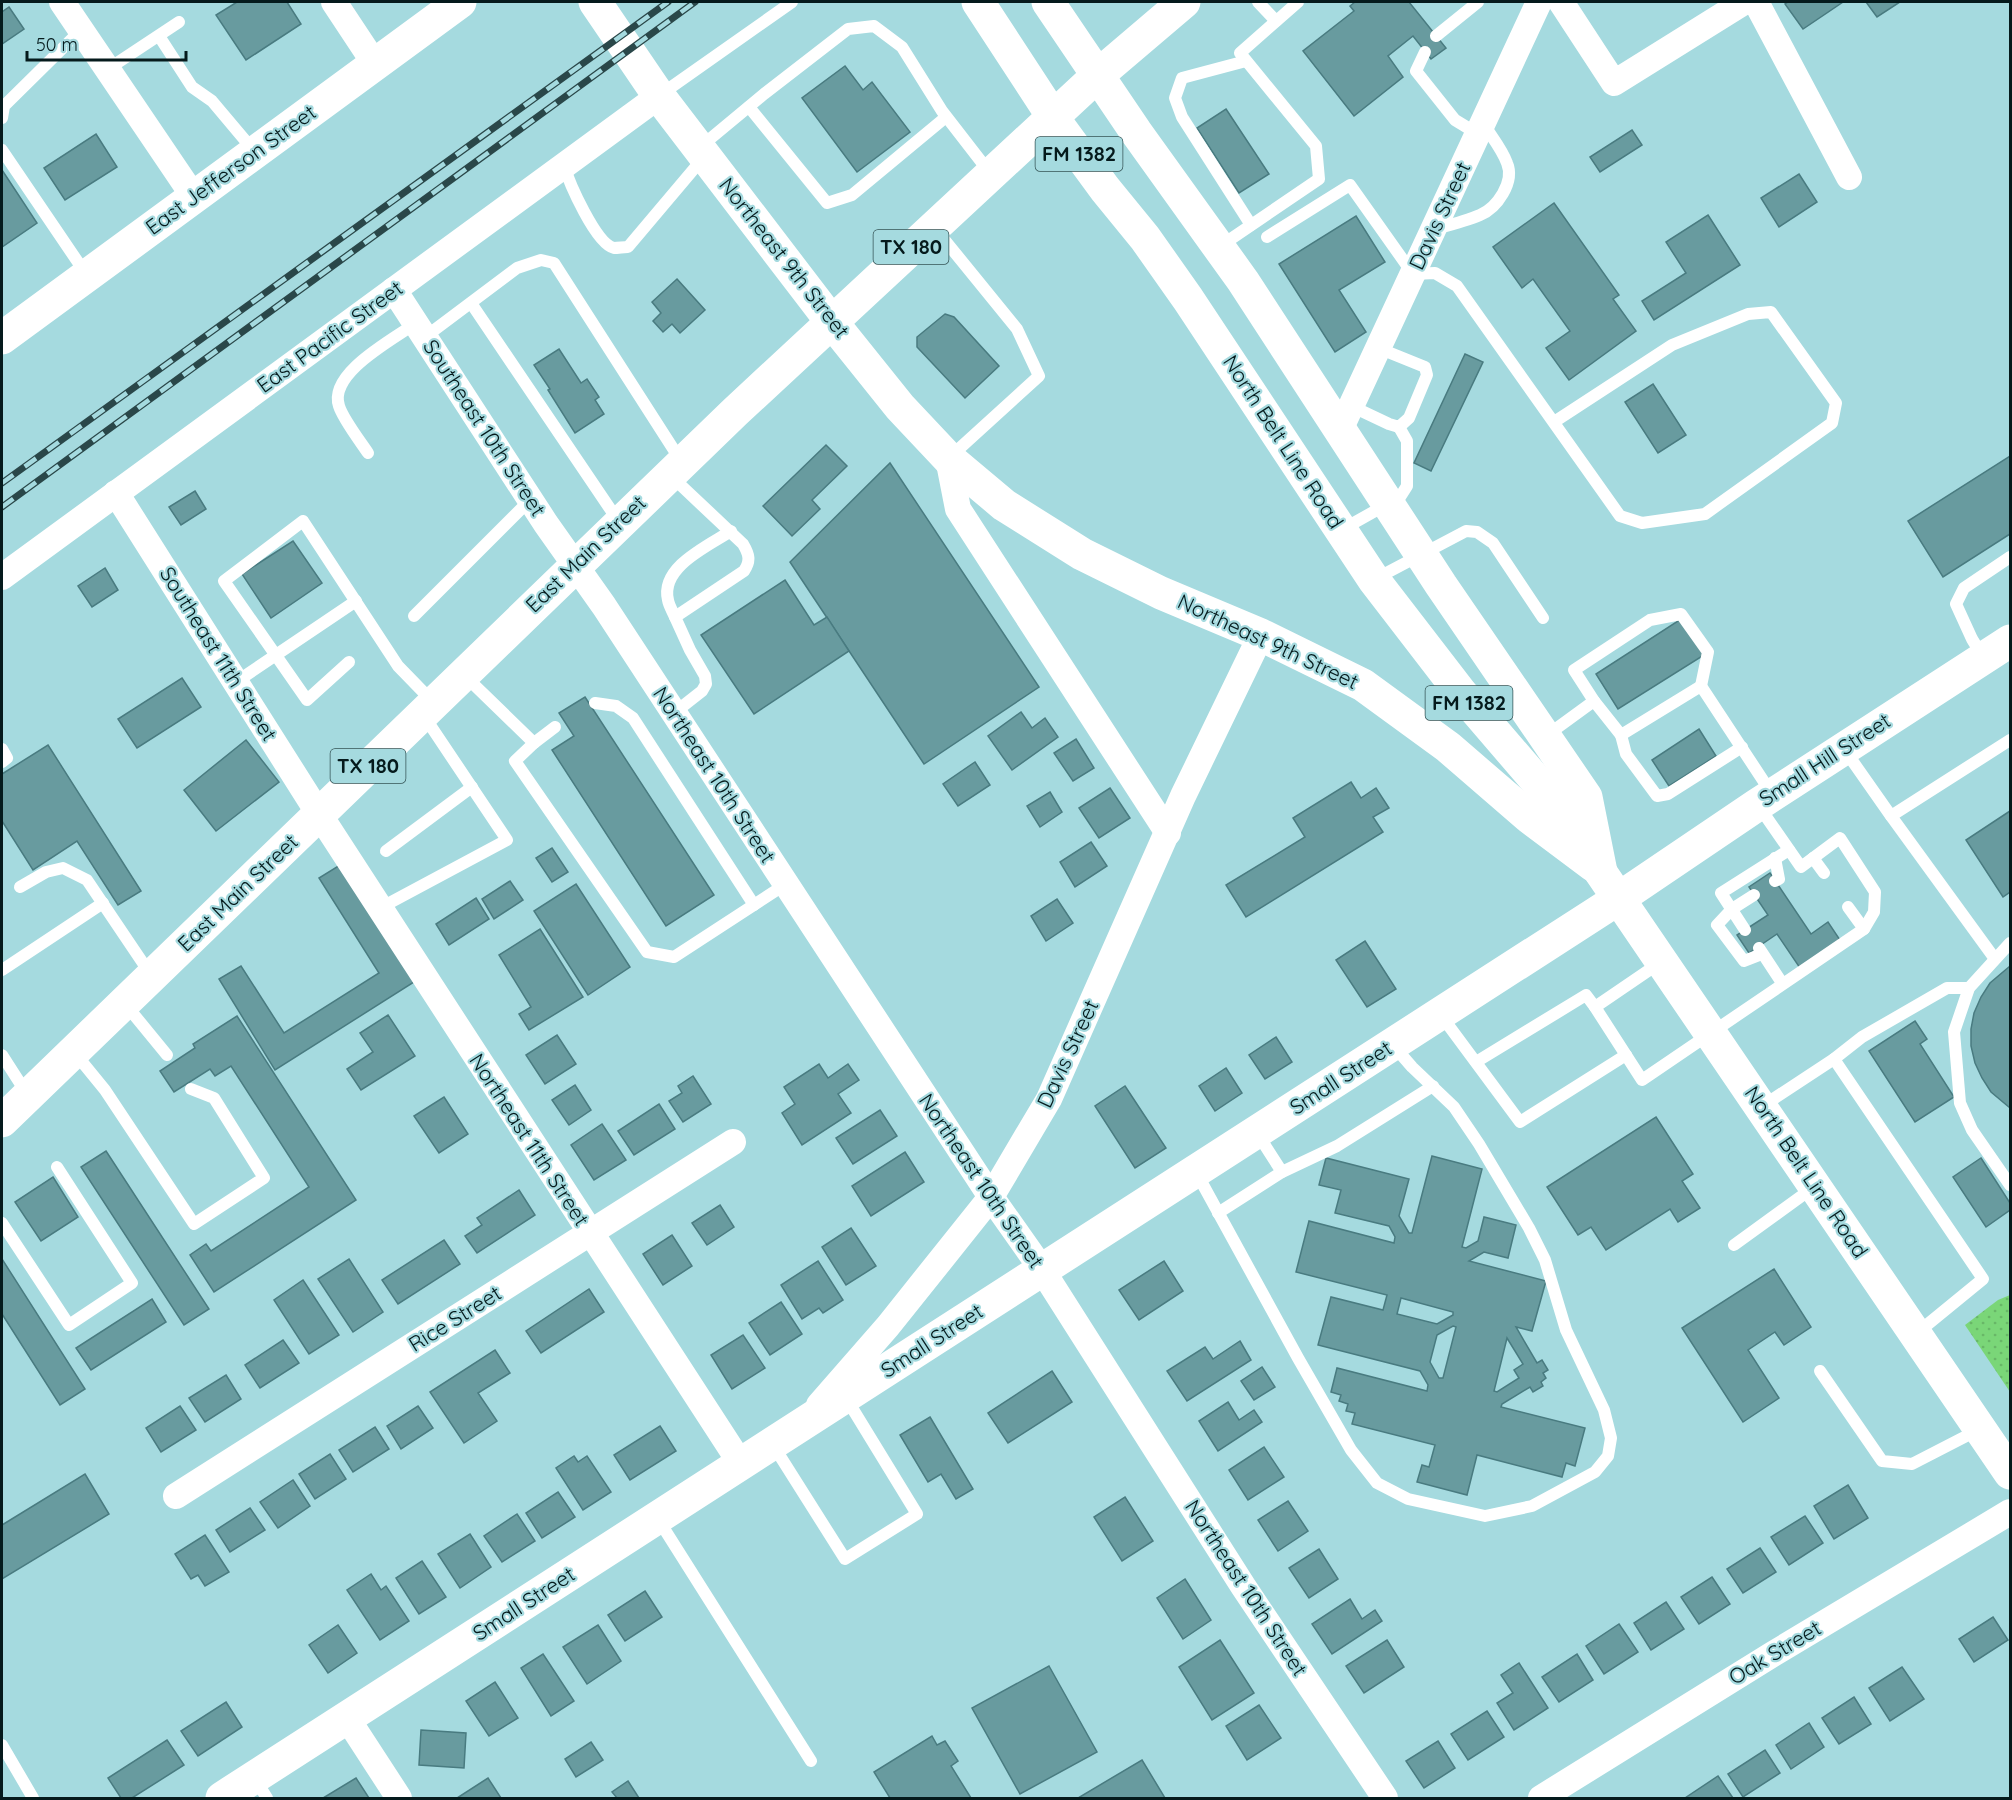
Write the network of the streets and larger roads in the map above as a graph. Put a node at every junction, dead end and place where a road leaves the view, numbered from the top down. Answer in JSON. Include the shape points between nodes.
{"nodes":[{"id":1,"x":62,"y":2,"type":"edge"},
{"id":2,"x":334,"y":2,"type":"edge"},
{"id":3,"x":460,"y":2,"type":"edge"},
{"id":4,"x":596,"y":2,"type":"edge"},
{"id":5,"x":978,"y":2,"type":"edge"},
{"id":6,"x":1048,"y":2,"type":"edge"},
{"id":7,"x":1184,"y":2,"type":"edge"},
{"id":8,"x":1539,"y":2,"type":"edge"},
{"id":9,"x":1560,"y":2,"type":"edge"},
{"id":10,"x":1744,"y":2,"type":"edge"},
{"id":11,"x":1756,"y":2,"type":"edge"},
{"id":12,"x":375,"y":64,"type":"junction"},
{"id":13,"x":1097,"y":76,"type":"junction"},
{"id":14,"x":659,"y":96,"type":"junction"},
{"id":15,"x":1849,"y":177,"type":"dead end"},
{"id":16,"x":194,"y":197,"type":"junction"},
{"id":17,"x":394,"y":290,"type":"junction"},
{"id":18,"x":831,"y":321,"type":"junction"},
{"id":19,"x":2,"y":338,"type":"edge"},
{"id":20,"x":1346,"y":418,"type":"junction"},
{"id":21,"x":948,"y":458,"type":"junction"},
{"id":22,"x":116,"y":493,"type":"junction"},
{"id":23,"x":575,"y":565,"type":"junction"},
{"id":24,"x":2,"y":577,"type":"edge"},
{"id":25,"x":1261,"y":635,"type":"junction"},
{"id":26,"x":1997,"y":649,"type":"edge"},
{"id":27,"x":319,"y":814,"type":"junction"},
{"id":28,"x":1168,"y":834,"type":"junction"},
{"id":29,"x":1601,"y":872,"type":"junction"},
{"id":30,"x":1630,"y":891,"type":"junction"},
{"id":31,"x":2,"y":1121,"type":"edge"},
{"id":32,"x":734,"y":1142,"type":"dead end"},
{"id":33,"x":991,"y":1197,"type":"junction"},
{"id":34,"x":590,"y":1234,"type":"junction"},
{"id":35,"x":1042,"y":1270,"type":"junction"},
{"id":36,"x":800,"y":1426,"type":"junction"},
{"id":37,"x":741,"y":1464,"type":"junction"},
{"id":38,"x":2010,"y":1473,"type":"edge"},
{"id":39,"x":176,"y":1496,"type":"dead end"},
{"id":40,"x":2010,"y":1512,"type":"edge"},
{"id":41,"x":347,"y":1718,"type":"junction"},
{"id":42,"x":261,"y":1788,"type":"edge"},
{"id":43,"x":222,"y":1798,"type":"edge"},
{"id":44,"x":399,"y":1798,"type":"edge"},
{"id":45,"x":1385,"y":1798,"type":"edge"},
{"id":46,"x":1541,"y":1798,"type":"edge"}],
"edges":[{"from":1,"to":16,"type":"street"},
{"from":2,"to":12,"type":"street"},
{"from":3,"to":12,"type":"street","name":"East Jefferson Street"},
{"from":4,"to":14,"type":"street","name":"Northeast 9th Street"},
{"from":5,"to":29,"type":"street","name":"North Belt Line Road","number":"FM 1382","via":[[1061,129],[1188,299],[1374,580],[1461,693],[1546,792]]},
{"from":6,"to":13,"type":"street","number":"FM 1382"},
{"from":7,"to":13,"type":"street","name":"East Main Street","number":"TX 180"},
{"from":8,"to":20,"type":"street","name":"Davis Street"},
{"from":9,"to":10,"type":"street","via":[[1614,83]]},
{"from":11,"to":15,"type":"street"},
{"from":12,"to":16,"type":"street","name":"East Jefferson Street"},
{"from":13,"to":18,"type":"street","name":"East Main Street","number":"TX 180"},
{"from":13,"to":20,"type":"street","name":"North Belt Line Road","number":"FM 1382","via":[[1218,248]]},
{"from":14,"to":17,"type":"street","name":"East Pacific Street"},
{"from":14,"to":18,"type":"street","name":"Northeast 9th Street"},
{"from":16,"to":19,"type":"street","name":"East Jefferson Street"},
{"from":17,"to":22,"type":"street","name":"East Pacific Street"},
{"from":17,"to":23,"type":"street","name":"Southeast 10th Street"},
{"from":18,"to":21,"type":"street","name":"Northeast 9th Street","via":[[900,407]]},
{"from":18,"to":23,"type":"street","name":"East Main Street","number":"TX 180"},
{"from":20,"to":29,"type":"street","name":"North Belt Line Road","number":"FM 1382","via":[[1388,503],[1586,797]]},
{"from":21,"to":25,"type":"street","name":"Northeast 9th Street","via":[[1004,505],[1082,554]]},
{"from":21,"to":28,"type":"street","via":[[958,509]]},
{"from":22,"to":24,"type":"street","name":"East Pacific Street"},
{"from":22,"to":27,"type":"street","name":"Southeast 11th Street"},
{"from":23,"to":27,"type":"street","name":"East Main Street","number":"TX 180"},
{"from":23,"to":33,"type":"street","name":"Northeast 10th Street"},
{"from":25,"to":28,"type":"street","name":"Davis Street"},
{"from":25,"to":29,"type":"street","name":"Northeast 9th Street","via":[[1363,685],[1448,747]]},
{"from":26,"to":30,"type":"street","name":"Small Hill Street"},
{"from":27,"to":31,"type":"street","name":"East Main Street","number":"TX 180"},
{"from":27,"to":34,"type":"street","name":"Northeast 11th Street"},
{"from":28,"to":33,"type":"street","name":"Davis Street","via":[[1049,1099]]},
{"from":29,"to":30,"type":"street","name":"North Belt Line Road"},
{"from":30,"to":35,"type":"street","name":"Small Street"},
{"from":30,"to":38,"type":"street","name":"North Belt Line Road","via":[[1662,962]]},
{"from":32,"to":34,"type":"street","name":"Rice Street"},
{"from":33,"to":35,"type":"street","name":"Northeast 10th Street"},
{"from":33,"to":36,"type":"street","name":"Davis Street","via":[[888,1326]]},
{"from":34,"to":37,"type":"street","name":"Northeast 11th Street"},
{"from":34,"to":39,"type":"street","name":"Rice Street"},
{"from":35,"to":36,"type":"street","name":"Small Street"},
{"from":35,"to":45,"type":"street","name":"Northeast 10th Street","via":[[1243,1587]]},
{"from":36,"to":37,"type":"street","name":"Small Street"},
{"from":37,"to":41,"type":"street","name":"Small Street"},
{"from":40,"to":46,"type":"street","name":"Oak Street"},
{"from":41,"to":42,"type":"street","name":"Small Street"},
{"from":41,"to":44,"type":"street"},
{"from":42,"to":43,"type":"street","name":"Small Street"}]}
